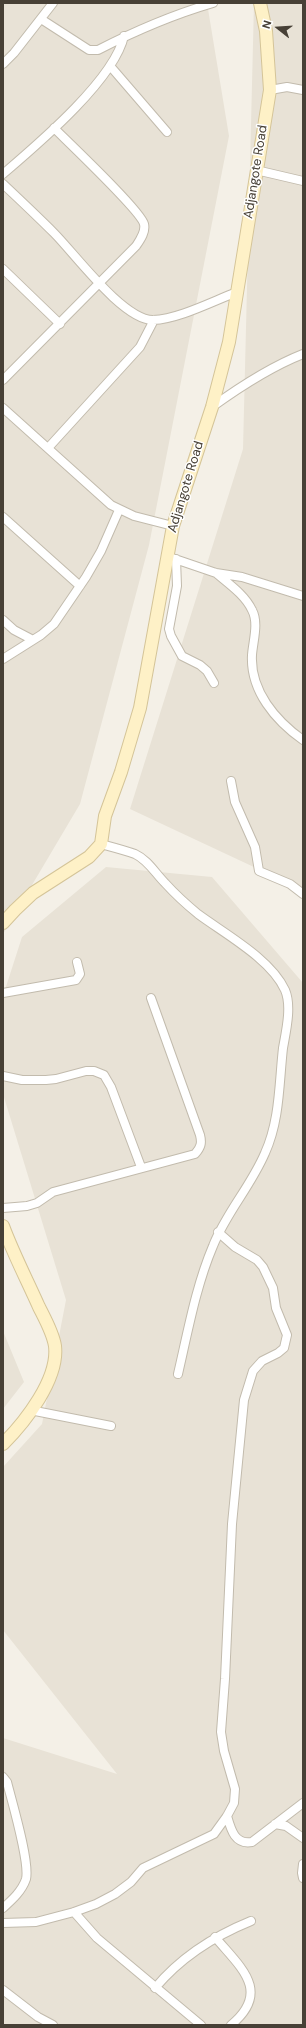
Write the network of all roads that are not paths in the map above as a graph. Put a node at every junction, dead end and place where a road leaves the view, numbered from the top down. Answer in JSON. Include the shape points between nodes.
{"nodes":[{"id":1,"x":53,"y":3,"type":"edge"},
{"id":2,"x":213,"y":3,"type":"edge"},
{"id":3,"x":260,"y":3,"type":"edge"},
{"id":4,"x":40,"y":19,"type":"junction"},
{"id":5,"x":124,"y":36,"type":"junction"},
{"id":6,"x":3,"y":64,"type":"edge"},
{"id":7,"x":111,"y":67,"type":"junction"},
{"id":8,"x":270,"y":90,"type":"junction"},
{"id":9,"x":303,"y":90,"type":"edge"},
{"id":10,"x":54,"y":128,"type":"junction"},
{"id":11,"x":167,"y":132,"type":"dead end"},
{"id":12,"x":256,"y":170,"type":"junction"},
{"id":13,"x":3,"y":174,"type":"edge"},
{"id":14,"x":303,"y":181,"type":"edge"},
{"id":15,"x":3,"y":184,"type":"edge"},
{"id":16,"x":3,"y":269,"type":"edge"},
{"id":17,"x":99,"y":284,"type":"junction"},
{"id":18,"x":237,"y":292,"type":"junction"},
{"id":19,"x":154,"y":320,"type":"junction"},
{"id":20,"x":60,"y":324,"type":"junction"},
{"id":21,"x":303,"y":354,"type":"edge"},
{"id":22,"x":4,"y":377,"type":"edge"},
{"id":23,"x":212,"y":407,"type":"junction"},
{"id":24,"x":5,"y":413,"type":"edge"},
{"id":25,"x":48,"y":448,"type":"junction"},
{"id":26,"x":119,"y":510,"type":"junction"},
{"id":27,"x":3,"y":517,"type":"edge"},
{"id":28,"x":173,"y":526,"type":"junction"},
{"id":29,"x":171,"y":558,"type":"junction"},
{"id":30,"x":216,"y":573,"type":"junction"},
{"id":31,"x":80,"y":586,"type":"junction"},
{"id":32,"x":303,"y":596,"type":"edge"},
{"id":33,"x":3,"y":620,"type":"edge"},
{"id":34,"x":33,"y":640,"type":"junction"},
{"id":35,"x":3,"y":658,"type":"edge"},
{"id":36,"x":214,"y":683,"type":"dead end"},
{"id":37,"x":303,"y":740,"type":"edge"},
{"id":38,"x":231,"y":781,"type":"dead end"},
{"id":39,"x":101,"y":844,"type":"junction"},
{"id":40,"x":303,"y":894,"type":"edge"},
{"id":41,"x":3,"y":923,"type":"edge"},
{"id":42,"x":77,"y":962,"type":"dead end"},
{"id":43,"x":3,"y":993,"type":"edge"},
{"id":44,"x":151,"y":998,"type":"dead end"},
{"id":45,"x":3,"y":1076,"type":"edge"},
{"id":46,"x":141,"y":1167,"type":"junction"},
{"id":47,"x":3,"y":1208,"type":"edge"},
{"id":48,"x":3,"y":1226,"type":"edge"},
{"id":49,"x":218,"y":1232,"type":"junction"},
{"id":50,"x":178,"y":1374,"type":"dead end"},
{"id":51,"x":30,"y":1410,"type":"junction"},
{"id":52,"x":111,"y":1426,"type":"dead end"},
{"id":53,"x":5,"y":1439,"type":"edge"},
{"id":54,"x":3,"y":1778,"type":"edge"},
{"id":55,"x":303,"y":1803,"type":"edge"},
{"id":56,"x":227,"y":1816,"type":"junction"},
{"id":57,"x":275,"y":1824,"type":"junction"},
{"id":58,"x":303,"y":1838,"type":"edge"},
{"id":59,"x":303,"y":1864,"type":"edge"},
{"id":60,"x":303,"y":1878,"type":"edge"},
{"id":61,"x":3,"y":1908,"type":"edge"},
{"id":62,"x":74,"y":1912,"type":"junction"},
{"id":63,"x":251,"y":1921,"type":"dead end"},
{"id":64,"x":3,"y":1923,"type":"edge"},
{"id":65,"x":215,"y":1937,"type":"junction"},
{"id":66,"x":155,"y":1988,"type":"junction"},
{"id":67,"x":3,"y":1990,"type":"edge"},
{"id":68,"x":53,"y":2025,"type":"edge"},
{"id":69,"x":201,"y":2025,"type":"edge"},
{"id":70,"x":231,"y":2025,"type":"edge"}],
"edges":[{"from":1,"to":4,"type":"street"},
{"from":2,"to":5,"type":"street","via":[[177,13]]},
{"from":3,"to":8,"type":"street","name":"Adjangote Road","via":[[266,30]]},
{"from":4,"to":5,"type":"street","via":[[89,50],[98,50]]},
{"from":4,"to":6,"type":"street"},
{"from":5,"to":7,"type":"street","via":[[119,54]]},
{"from":7,"to":10,"type":"street","via":[[74,110]]},
{"from":7,"to":11,"type":"street"},
{"from":8,"to":9,"type":"street","via":[[287,87]]},
{"from":8,"to":12,"type":"street","name":"Adjangote Road"},
{"from":10,"to":13,"type":"street"},
{"from":10,"to":17,"type":"street","via":[[144,222],[144,231],[136,246]]},
{"from":12,"to":14,"type":"street"},
{"from":12,"to":18,"type":"street","name":"Adjangote Road"},
{"from":15,"to":17,"type":"street","via":[[54,233]]},
{"from":16,"to":20,"type":"street"},
{"from":17,"to":19,"type":"street","via":[[131,312],[142,318]]},
{"from":17,"to":20,"type":"street"},
{"from":18,"to":19,"type":"street","via":[[176,316]]},
{"from":18,"to":23,"type":"street","name":"Adjangote Road","via":[[229,342]]},
{"from":19,"to":25,"type":"street","via":[[140,347]]},
{"from":20,"to":22,"type":"street"},
{"from":21,"to":23,"type":"street","via":[[260,374]]},
{"from":23,"to":28,"type":"street","name":"Adjangote Road"},
{"from":24,"to":25,"type":"street"},
{"from":25,"to":26,"type":"street"},
{"from":26,"to":28,"type":"street"},
{"from":26,"to":31,"type":"street","via":[[101,551]]},
{"from":27,"to":31,"type":"street"},
{"from":28,"to":29,"type":"street","name":"Adjangote Road"},
{"from":29,"to":30,"type":"street"},
{"from":29,"to":36,"type":"street","via":[[177,586],[170,636],[182,656],[204,668]]},
{"from":29,"to":39,"type":"street","name":"Adjangote Road","via":[[140,708],[105,816]]},
{"from":30,"to":32,"type":"street","via":[[242,577]]},
{"from":30,"to":37,"type":"street","via":[[253,611],[253,669],[266,703],[284,725]]},
{"from":31,"to":34,"type":"street","via":[[54,624]]},
{"from":33,"to":34,"type":"street","via":[[14,630]]},
{"from":34,"to":35,"type":"street"},
{"from":38,"to":40,"type":"street","via":[[235,802],[255,847],[259,871],[290,884]]},
{"from":39,"to":41,"type":"street","via":[[89,857],[34,893]]},
{"from":39,"to":49,"type":"street","via":[[135,854],[148,863],[193,910],[257,956],[275,974],[285,991],[286,1031],[273,1129],[266,1152],[252,1179]]},
{"from":42,"to":43,"type":"street","via":[[80,974],[76,980]]},
{"from":44,"to":46,"type":"street","via":[[202,1142],[195,1154]]},
{"from":45,"to":46,"type":"street","via":[[22,1080],[46,1080],[86,1071],[104,1075],[112,1087]]},
{"from":46,"to":47,"type":"street","via":[[53,1192],[37,1203],[27,1206]]},
{"from":48,"to":51,"type":"street","via":[[55,1346],[54,1364],[48,1383]]},
{"from":49,"to":50,"type":"street","via":[[198,1293]]},
{"from":49,"to":56,"type":"street","via":[[264,1267],[287,1335],[284,1348],[262,1360],[252,1371],[242,1409],[232,1524],[221,1732],[235,1789],[234,1803]]},
{"from":51,"to":52,"type":"street"},
{"from":51,"to":53,"type":"street"},
{"from":54,"to":61,"type":"street","via":[[7,1782],[19,1831],[26,1874],[23,1886]]},
{"from":55,"to":57,"type":"street"},
{"from":56,"to":57,"type":"street","via":[[233,1834],[245,1843],[252,1842]]},
{"from":56,"to":62,"type":"street","via":[[214,1834],[142,1868],[115,1894]]},
{"from":57,"to":58,"type":"street","via":[[286,1826]]},
{"from":59,"to":60,"type":"street"},
{"from":62,"to":64,"type":"street","via":[[36,1922]]},
{"from":62,"to":66,"type":"street","via":[[97,1938]]},
{"from":63,"to":65,"type":"street"},
{"from":65,"to":66,"type":"street","via":[[175,1966]]},
{"from":65,"to":70,"type":"street","via":[[250,1983],[249,2002],[242,2016]]},
{"from":66,"to":69,"type":"street"},
{"from":67,"to":68,"type":"street","via":[[38,2018]]}]}
